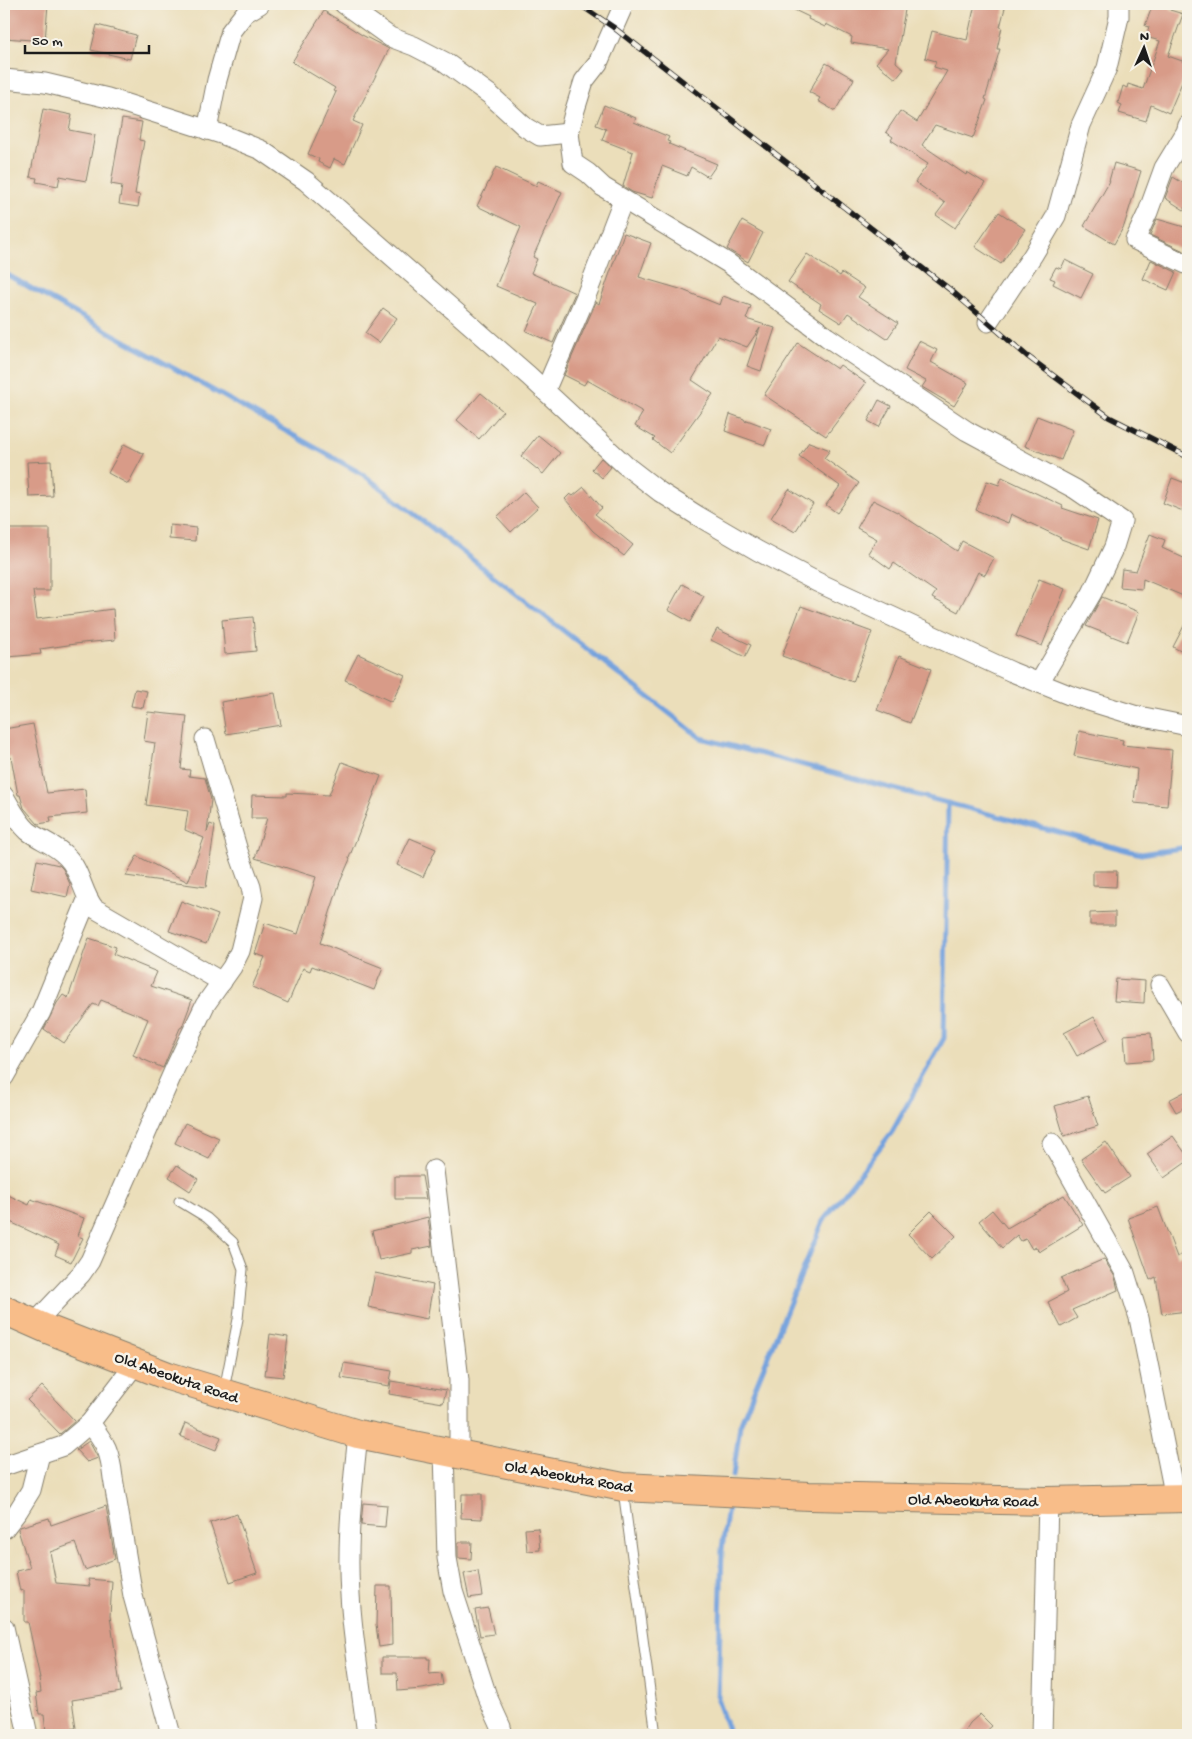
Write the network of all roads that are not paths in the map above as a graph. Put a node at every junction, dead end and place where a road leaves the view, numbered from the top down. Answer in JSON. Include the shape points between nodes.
{"nodes":[{"id":1,"x":260,"y":4,"type":"edge"},
{"id":2,"x":344,"y":4,"type":"edge"},
{"id":3,"x":624,"y":4,"type":"edge"},
{"id":4,"x":1119,"y":4,"type":"edge"},
{"id":5,"x":4,"y":79,"type":"edge"},
{"id":6,"x":1188,"y":125,"type":"edge"},
{"id":7,"x":207,"y":130,"type":"junction"},
{"id":8,"x":569,"y":133,"type":"junction"},
{"id":9,"x":623,"y":200,"type":"junction"},
{"id":10,"x":1188,"y":265,"type":"edge"},
{"id":11,"x":988,"y":322,"type":"dead end"},
{"id":12,"x":545,"y":391,"type":"junction"},
{"id":13,"x":1039,"y":683,"type":"junction"},
{"id":14,"x":1188,"y":726,"type":"edge"},
{"id":15,"x":205,"y":739,"type":"dead end"},
{"id":16,"x":4,"y":796,"type":"edge"},
{"id":17,"x":87,"y":900,"type":"junction"},
{"id":18,"x":222,"y":982,"type":"junction"},
{"id":19,"x":1160,"y":986,"type":"dead end"},
{"id":20,"x":1188,"y":1033,"type":"edge"},
{"id":21,"x":4,"y":1077,"type":"edge"},
{"id":22,"x":1052,"y":1143,"type":"dead end"},
{"id":23,"x":434,"y":1170,"type":"dead end"},
{"id":24,"x":179,"y":1201,"type":"dead end"},
{"id":25,"x":4,"y":1310,"type":"edge"},
{"id":26,"x":34,"y":1324,"type":"junction"},
{"id":27,"x":136,"y":1364,"type":"junction"},
{"id":28,"x":223,"y":1393,"type":"junction"},
{"id":29,"x":90,"y":1423,"type":"junction"},
{"id":30,"x":358,"y":1434,"type":"junction"},
{"id":31,"x":451,"y":1452,"type":"junction"},
{"id":32,"x":40,"y":1454,"type":"junction"},
{"id":33,"x":4,"y":1466,"type":"edge"},
{"id":34,"x":623,"y":1487,"type":"junction"},
{"id":35,"x":1182,"y":1498,"type":"edge"},
{"id":36,"x":1048,"y":1501,"type":"junction"},
{"id":37,"x":11,"y":1509,"type":"edge"},
{"id":38,"x":4,"y":1530,"type":"edge"},
{"id":39,"x":4,"y":1627,"type":"edge"},
{"id":40,"x":28,"y":1735,"type":"edge"},
{"id":41,"x":170,"y":1735,"type":"edge"},
{"id":42,"x":367,"y":1735,"type":"edge"},
{"id":43,"x":503,"y":1735,"type":"edge"},
{"id":44,"x":656,"y":1735,"type":"edge"},
{"id":45,"x":1042,"y":1735,"type":"edge"}],
"edges":[{"from":1,"to":7,"type":"street","via":[[245,13],[231,31]]},
{"from":2,"to":8,"type":"street","via":[[390,37],[445,62],[540,136]]},
{"from":3,"to":8,"type":"street","via":[[598,63],[584,81]]},
{"from":4,"to":11,"type":"street","via":[[1119,17],[1106,68],[1081,124],[1056,216]]},
{"from":5,"to":7,"type":"street","via":[[45,82]]},
{"from":6,"to":10,"type":"street","via":[[1164,168],[1135,240]]},
{"from":7,"to":12,"type":"street","via":[[262,150],[306,181]]},
{"from":8,"to":9,"type":"street","via":[[574,163]]},
{"from":9,"to":12,"type":"street","via":[[590,288]]},
{"from":9,"to":13,"type":"street","via":[[728,263],[827,338],[966,432],[1075,489],[1122,521],[1114,547],[1092,593]]},
{"from":12,"to":13,"type":"street","via":[[625,465],[698,516],[817,582]]},
{"from":13,"to":14,"type":"street","via":[[1134,715]]},
{"from":15,"to":18,"type":"street","via":[[252,898],[240,951]]},
{"from":16,"to":17,"type":"street","via":[[19,822],[68,857],[82,882]]},
{"from":17,"to":18,"type":"street","via":[[94,908]]},
{"from":17,"to":21,"type":"street","via":[[41,1012]]},
{"from":18,"to":26,"type":"street","via":[[205,1005],[90,1261]]},
{"from":19,"to":20,"type":"street"},
{"from":22,"to":35,"type":"street","via":[[1125,1273],[1139,1318]]},
{"from":23,"to":31,"type":"street","via":[[459,1380]]},
{"from":24,"to":28,"type":"lane","via":[[207,1218],[233,1242],[243,1269],[238,1319]]},
{"from":25,"to":26,"type":"highway","name":"Old Abeokuta Road"},
{"from":26,"to":27,"type":"highway","name":"Old Abeokuta Road"},
{"from":27,"to":28,"type":"highway","name":"Old Abeokuta Road"},
{"from":27,"to":29,"type":"street"},
{"from":28,"to":30,"type":"highway","name":"Old Abeokuta Road"},
{"from":29,"to":32,"type":"street","via":[[63,1446]]},
{"from":29,"to":41,"type":"street","via":[[106,1446],[111,1460],[133,1596]]},
{"from":30,"to":31,"type":"highway","name":"Old Abeokuta Road"},
{"from":30,"to":42,"type":"street","via":[[349,1557],[352,1618]]},
{"from":31,"to":34,"type":"highway","name":"Old Abeokuta Road"},
{"from":31,"to":43,"type":"street","via":[[447,1558],[453,1591]]},
{"from":32,"to":33,"type":"street"},
{"from":32,"to":37,"type":"street","via":[[32,1490]]},
{"from":34,"to":36,"type":"highway","name":"Old Abeokuta Road","via":[[810,1496]]},
{"from":34,"to":44,"type":"lane"},
{"from":35,"to":36,"type":"highway","name":"Old Abeokuta Road"},
{"from":36,"to":45,"type":"street"},
{"from":37,"to":38,"type":"street"},
{"from":39,"to":40,"type":"street"}]}
